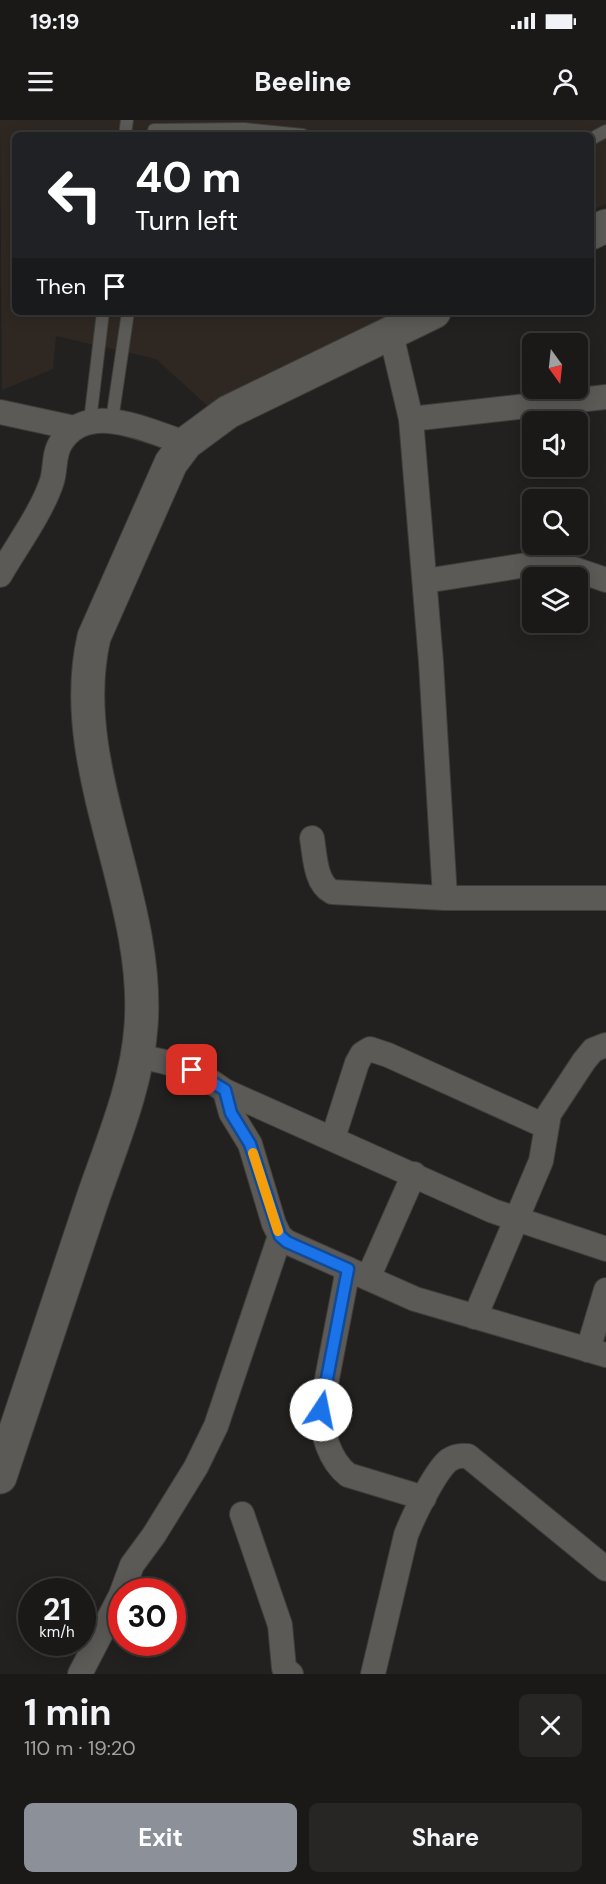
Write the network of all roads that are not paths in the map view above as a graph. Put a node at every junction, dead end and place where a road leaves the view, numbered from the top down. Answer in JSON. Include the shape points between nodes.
{"nodes":[{"id":1,"x":154,"y":128,"type":"edge"},
{"id":2,"x":274,"y":132,"type":"edge"},
{"id":3,"x":103,"y":315,"type":"edge"},
{"id":4,"x":127,"y":315,"type":"edge"},
{"id":5,"x":428,"y":315,"type":"edge"},
{"id":6,"x":391,"y":334,"type":"junction"},
{"id":7,"x":606,"y":398,"type":"edge"},
{"id":8,"x":0,"y":412,"type":"edge"},
{"id":9,"x":411,"y":419,"type":"junction"},
{"id":10,"x":92,"y":423,"type":"junction"},
{"id":11,"x":186,"y":443,"type":"junction"},
{"id":12,"x":0,"y":575,"type":"edge"},
{"id":13,"x":606,"y":580,"type":"edge"},
{"id":14,"x":425,"y":581,"type":"junction"},
{"id":15,"x":312,"y":838,"type":"dead end"},
{"id":16,"x":606,"y":897,"type":"edge"},
{"id":17,"x":445,"y":898,"type":"junction"},
{"id":18,"x":606,"y":1045,"type":"edge"},
{"id":19,"x":136,"y":1056,"type":"junction"},
{"id":20,"x":225,"y":1090,"type":"junction"},
{"id":21,"x":545,"y":1126,"type":"junction"},
{"id":22,"x":333,"y":1138,"type":"junction"},
{"id":23,"x":414,"y":1174,"type":"junction"},
{"id":24,"x":517,"y":1219,"type":"junction"},
{"id":25,"x":280,"y":1236,"type":"junction"},
{"id":26,"x":606,"y":1249,"type":"edge"},
{"id":27,"x":358,"y":1274,"type":"junction"},
{"id":28,"x":606,"y":1290,"type":"edge"},
{"id":29,"x":475,"y":1317,"type":"junction"},
{"id":30,"x":597,"y":1353,"type":"edge"},
{"id":31,"x":0,"y":1477,"type":"edge"},
{"id":32,"x":424,"y":1498,"type":"junction"},
{"id":33,"x":242,"y":1514,"type":"dead end"},
{"id":34,"x":606,"y":1569,"type":"edge"},
{"id":35,"x":127,"y":1578,"type":"edge"},
{"id":36,"x":108,"y":1619,"type":"edge"},
{"id":37,"x":80,"y":1674,"type":"edge"},
{"id":38,"x":291,"y":1674,"type":"edge"},
{"id":39,"x":373,"y":1674,"type":"edge"}],
"edges":[{"from":1,"to":2,"type":"lane"},
{"from":3,"to":10,"type":"lane"},
{"from":4,"to":10,"type":"lane"},
{"from":5,"to":6,"type":"street"},
{"from":6,"to":9,"type":"street"},
{"from":6,"to":11,"type":"street","via":[[228,412]]},
{"from":7,"to":9,"type":"street"},
{"from":8,"to":10,"type":"street"},
{"from":9,"to":14,"type":"street"},
{"from":10,"to":11,"type":"street"},
{"from":10,"to":12,"type":"street","via":[[61,442],[52,481]]},
{"from":11,"to":19,"type":"street","via":[[171,463],[106,607],[87,666],[89,731],[128,903],[141,983]]},
{"from":13,"to":14,"type":"street","via":[[540,563]]},
{"from":14,"to":17,"type":"street"},
{"from":15,"to":17,"type":"street","via":[[320,880],[332,892]]},
{"from":16,"to":17,"type":"street"},
{"from":18,"to":21,"type":"street","via":[[593,1050],[584,1061]]},
{"from":19,"to":20,"type":"street","via":[[174,1062]]},
{"from":19,"to":31,"type":"street","via":[[122,1112]]},
{"from":20,"to":22,"type":"street"},
{"from":20,"to":25,"type":"street","via":[[231,1113],[250,1144]]},
{"from":21,"to":22,"type":"street","via":[[388,1054],[370,1050],[357,1063]]},
{"from":21,"to":24,"type":"street","via":[[541,1161]]},
{"from":22,"to":23,"type":"street"},
{"from":23,"to":24,"type":"street"},
{"from":23,"to":27,"type":"street"},
{"from":24,"to":26,"type":"street"},
{"from":24,"to":29,"type":"street"},
{"from":25,"to":27,"type":"street"},
{"from":25,"to":35,"type":"street","via":[[216,1426],[196,1467]]},
{"from":27,"to":29,"type":"street","via":[[415,1299]]},
{"from":27,"to":32,"type":"street","via":[[321,1410],[331,1454],[348,1475]]},
{"from":28,"to":30,"type":"street"},
{"from":29,"to":30,"type":"street"},
{"from":32,"to":34,"type":"street","via":[[448,1461],[459,1455],[468,1456]]},
{"from":32,"to":39,"type":"street","via":[[405,1535]]},
{"from":33,"to":38,"type":"street","via":[[280,1625],[284,1668]]},
{"from":36,"to":37,"type":"street"}]}
